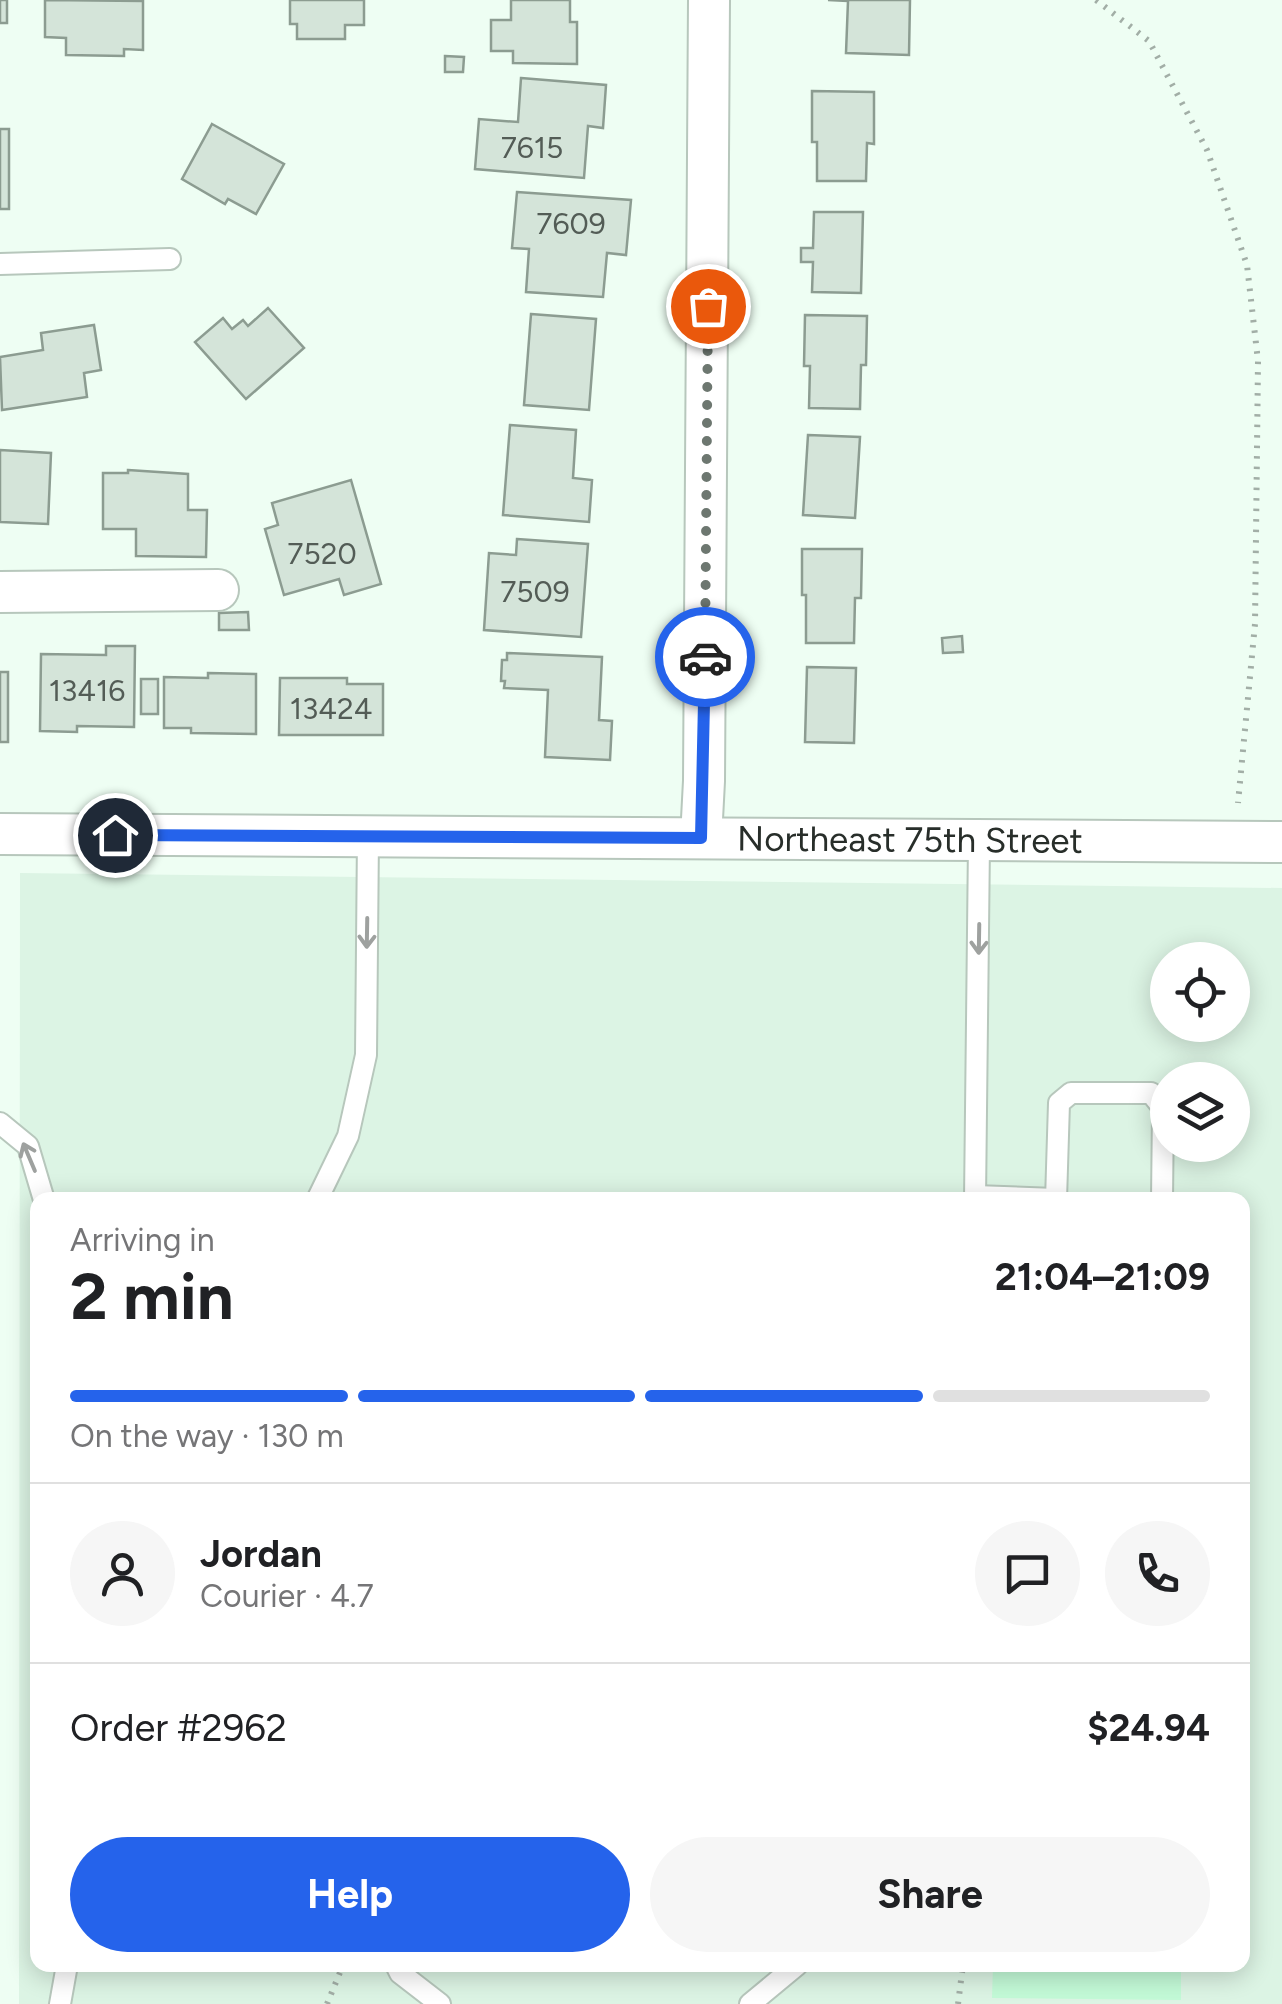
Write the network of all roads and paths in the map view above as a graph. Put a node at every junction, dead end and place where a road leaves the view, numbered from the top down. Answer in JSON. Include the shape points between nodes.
{"nodes":[{"id":1,"x":709,"y":0,"type":"edge"},
{"id":2,"x":1096,"y":0,"type":"edge"},
{"id":3,"x":170,"y":259,"type":"dead end"},
{"id":4,"x":0,"y":264,"type":"edge"},
{"id":5,"x":218,"y":590,"type":"dead end"},
{"id":6,"x":0,"y":592,"type":"edge"},
{"id":7,"x":1238,"y":804,"type":"dead end"},
{"id":8,"x":0,"y":834,"type":"edge"},
{"id":9,"x":368,"y":835,"type":"junction"},
{"id":10,"x":701,"y":838,"type":"junction"},
{"id":11,"x":979,"y":842,"type":"junction"},
{"id":12,"x":1282,"y":842,"type":"edge"},
{"id":13,"x":0,"y":1123,"type":"edge"},
{"id":14,"x":42,"y":1192,"type":"edge"},
{"id":15,"x":321,"y":1192,"type":"edge"},
{"id":16,"x":975,"y":1192,"type":"edge"},
{"id":17,"x":1056,"y":1192,"type":"edge"},
{"id":18,"x":1162,"y":1192,"type":"edge"},
{"id":19,"x":66,"y":1972,"type":"edge"},
{"id":20,"x":339,"y":1972,"type":"edge"},
{"id":21,"x":399,"y":1972,"type":"edge"},
{"id":22,"x":789,"y":1972,"type":"edge"},
{"id":23,"x":962,"y":1972,"type":"edge"},
{"id":24,"x":754,"y":2002,"type":"edge"},
{"id":25,"x":60,"y":2004,"type":"edge"},
{"id":26,"x":327,"y":2004,"type":"edge"},
{"id":27,"x":440,"y":2004,"type":"edge"},
{"id":28,"x":958,"y":2004,"type":"edge"}],
"edges":[{"from":1,"to":10,"type":"street"},
{"from":2,"to":7,"type":"path","via":[[1149,41],[1207,150],[1247,265],[1258,361],[1254,624]]},
{"from":3,"to":4,"type":"lane"},
{"from":5,"to":6,"type":"street"},
{"from":8,"to":9,"type":"street","name":"Northeast 75th Street"},
{"from":9,"to":10,"type":"street","name":"Northeast 75th Street"},
{"from":9,"to":15,"type":"lane","one_way":true,"via":[[366,1055],[348,1136]]},
{"from":10,"to":11,"type":"street","name":"Northeast 75th Street"},
{"from":11,"to":12,"type":"street","name":"Northeast 75th Street"},
{"from":11,"to":16,"type":"lane","one_way":true},
{"from":14,"to":13,"type":"lane","one_way":true,"via":[[28,1146]]},
{"from":17,"to":18,"type":"lane","via":[[1058,1104],[1071,1092],[1152,1092],[1163,1108]]},
{"from":19,"to":25,"type":"lane"},
{"from":20,"to":26,"type":"path"},
{"from":21,"to":27,"type":"lane"},
{"from":22,"to":24,"type":"lane"},
{"from":23,"to":28,"type":"path"}]}
